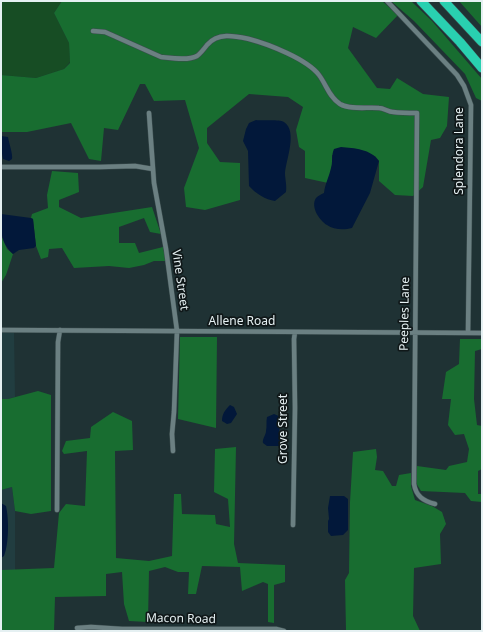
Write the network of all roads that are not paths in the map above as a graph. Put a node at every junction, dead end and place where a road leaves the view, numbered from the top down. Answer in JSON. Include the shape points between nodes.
{"nodes":[{"id":1,"x":387,"y":1,"type":"edge"},
{"id":2,"x":421,"y":1,"type":"edge"},
{"id":3,"x":444,"y":1,"type":"edge"},
{"id":4,"x":93,"y":31,"type":"dead end"},
{"id":5,"x":482,"y":42,"type":"edge"},
{"id":6,"x":482,"y":68,"type":"edge"},
{"id":7,"x":149,"y":113,"type":"dead end"},
{"id":8,"x":1,"y":167,"type":"edge"},
{"id":9,"x":153,"y":169,"type":"junction"},
{"id":10,"x":1,"y":330,"type":"edge"},
{"id":11,"x":60,"y":330,"type":"junction"},
{"id":12,"x":176,"y":331,"type":"junction"},
{"id":13,"x":295,"y":332,"type":"junction"},
{"id":14,"x":415,"y":333,"type":"junction"},
{"id":15,"x":468,"y":333,"type":"junction"},
{"id":16,"x":482,"y":333,"type":"edge"},
{"id":17,"x":173,"y":451,"type":"dead end"},
{"id":18,"x":435,"y":504,"type":"dead end"},
{"id":19,"x":57,"y":510,"type":"dead end"},
{"id":20,"x":293,"y":525,"type":"dead end"},
{"id":21,"x":77,"y":628,"type":"dead end"},
{"id":22,"x":122,"y":630,"type":"edge"},
{"id":23,"x":284,"y":631,"type":"edge"}],
"edges":[{"from":1,"to":15,"type":"street","name":"Splendora Lane","via":[[457,75],[471,106]]},
{"from":2,"to":6,"type":"highway"},
{"from":3,"to":5,"type":"highway"},
{"from":4,"to":14,"type":"street","name":"Peeples Lane","via":[[106,32],[167,58],[192,58],[212,40],[225,35],[241,37],[288,53],[314,70],[339,106],[418,113]]},
{"from":7,"to":9,"type":"street","name":"Vine Street"},
{"from":8,"to":9,"type":"street","via":[[136,166]]},
{"from":9,"to":12,"type":"street","name":"Vine Street"},
{"from":10,"to":11,"type":"street","name":"Allene Road"},
{"from":11,"to":12,"type":"street","name":"Allene Road"},
{"from":11,"to":19,"type":"street"},
{"from":12,"to":13,"type":"street","name":"Allene Road"},
{"from":12,"to":17,"type":"street","name":"Vine Street"},
{"from":13,"to":14,"type":"street","name":"Allene Road"},
{"from":13,"to":20,"type":"street","name":"Grove Street"},
{"from":14,"to":15,"type":"street","name":"Allene Road"},
{"from":14,"to":18,"type":"street","name":"Peeples Lane","via":[[414,484],[420,497]]},
{"from":15,"to":16,"type":"street","name":"Allene Road"},
{"from":21,"to":22,"type":"street","name":"Macon Road"},
{"from":22,"to":23,"type":"street","name":"Macon Road"}]}
